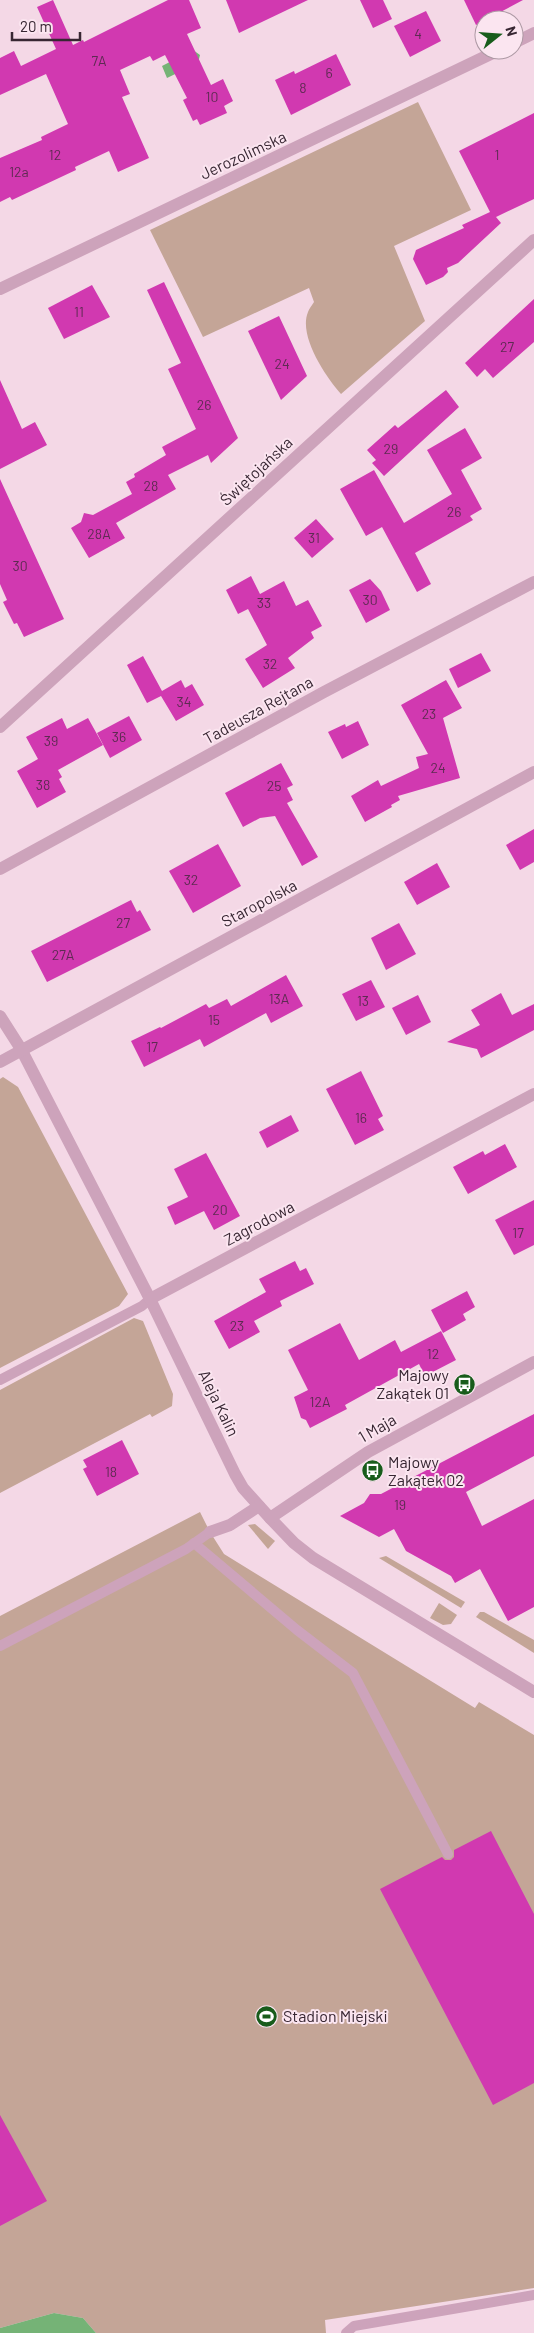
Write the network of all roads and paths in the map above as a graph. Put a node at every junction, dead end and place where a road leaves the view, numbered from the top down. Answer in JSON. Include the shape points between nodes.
{"nodes":[{"id":1,"x":478,"y":60,"type":"edge"},
{"id":2,"x":534,"y":240,"type":"edge"},
{"id":3,"x":0,"y":289,"type":"edge"},
{"id":4,"x":534,"y":582,"type":"edge"},
{"id":5,"x":0,"y":727,"type":"edge"},
{"id":6,"x":534,"y":772,"type":"edge"},
{"id":7,"x":0,"y":869,"type":"edge"},
{"id":8,"x":0,"y":1016,"type":"edge"},
{"id":9,"x":20,"y":1049,"type":"junction"},
{"id":10,"x":0,"y":1062,"type":"edge"},
{"id":11,"x":534,"y":1094,"type":"edge"},
{"id":12,"x":150,"y":1299,"type":"junction"},
{"id":13,"x":534,"y":1362,"type":"edge"},
{"id":14,"x":0,"y":1380,"type":"edge"},
{"id":15,"x":259,"y":1506,"type":"junction"},
{"id":16,"x":270,"y":1518,"type":"junction"},
{"id":17,"x":210,"y":1532,"type":"joint"},
{"id":18,"x":194,"y":1543,"type":"junction"},
{"id":19,"x":0,"y":1646,"type":"edge"},
{"id":20,"x":534,"y":1692,"type":"edge"},
{"id":21,"x":448,"y":1854,"type":"dead end"},
{"id":22,"x":534,"y":2295,"type":"edge"},
{"id":23,"x":346,"y":2333,"type":"edge"}],
"edges":[{"from":1,"to":3,"type":"street","name":"Jerozolimska"},
{"from":2,"to":5,"type":"street","name":"Świętojańska"},
{"from":4,"to":7,"type":"street","name":"Tadeusza Rejtana","via":[[324,692]]},
{"from":6,"to":9,"type":"street","name":"Staropolska"},
{"from":8,"to":9,"type":"street","name":"Aleja Kalin"},
{"from":9,"to":10,"type":"street","name":"Staropolska"},
{"from":9,"to":12,"type":"street","name":"Aleja Kalin"},
{"from":11,"to":12,"type":"street","name":"Zagrodowa"},
{"from":12,"to":14,"type":"lane","name":"Zagrodowa"},
{"from":12,"to":15,"type":"street","name":"Aleja Kalin","via":[[235,1474]]},
{"from":13,"to":16,"type":"street","name":"1 Maja","via":[[368,1452]]},
{"from":15,"to":16,"type":"street","name":"Aleja Kalin"},
{"from":15,"to":17,"type":"street","via":[[230,1525]]},
{"from":16,"to":20,"type":"street","name":"Aleja Kalin","via":[[314,1558]]},
{"from":17,"to":18,"type":"lane"},
{"from":18,"to":19,"type":"lane"},
{"from":18,"to":21,"type":"lane","via":[[354,1674]]},
{"from":22,"to":23,"type":"lane","via":[[354,2326]]}]}
